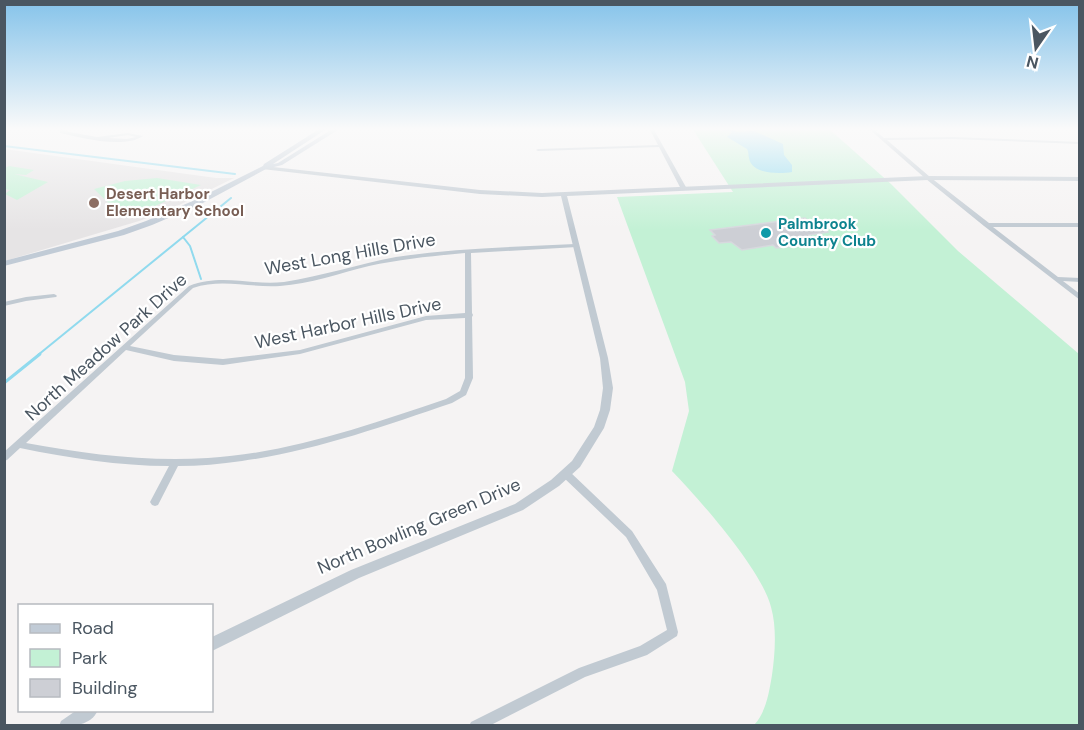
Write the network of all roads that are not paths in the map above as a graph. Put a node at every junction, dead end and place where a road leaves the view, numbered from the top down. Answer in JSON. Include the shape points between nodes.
{"nodes":[{"id":1,"x":269,"y":162,"type":"edge"},
{"id":2,"x":283,"y":162,"type":"edge"},
{"id":3,"x":670,"y":162,"type":"edge"},
{"id":4,"x":910,"y":162,"type":"edge"},
{"id":5,"x":264,"y":168,"type":"junction"},
{"id":6,"x":928,"y":178,"type":"junction"},
{"id":7,"x":1080,"y":179,"type":"edge"},
{"id":8,"x":684,"y":189,"type":"junction"},
{"id":9,"x":564,"y":195,"type":"junction"},
{"id":10,"x":986,"y":225,"type":"junction"},
{"id":11,"x":1080,"y":225,"type":"edge"},
{"id":12,"x":575,"y":246,"type":"junction"},
{"id":13,"x":468,"y":251,"type":"junction"},
{"id":14,"x":22,"y":262,"type":"junction"},
{"id":15,"x":4,"y":264,"type":"edge"},
{"id":16,"x":4,"y":270,"type":"edge"},
{"id":17,"x":1054,"y":279,"type":"junction"},
{"id":18,"x":1080,"y":280,"type":"edge"},
{"id":19,"x":201,"y":282,"type":"joint"},
{"id":20,"x":54,"y":296,"type":"dead end"},
{"id":21,"x":1080,"y":298,"type":"edge"},
{"id":22,"x":4,"y":304,"type":"edge"},
{"id":23,"x":470,"y":315,"type":"junction"},
{"id":24,"x":126,"y":348,"type":"junction"},
{"id":25,"x":20,"y":445,"type":"junction"},
{"id":26,"x":4,"y":458,"type":"edge"},
{"id":27,"x":175,"y":463,"type":"junction"},
{"id":28,"x":566,"y":474,"type":"junction"},
{"id":29,"x":155,"y":502,"type":"dead end"},
{"id":30,"x":213,"y":644,"type":"edge"},
{"id":31,"x":89,"y":712,"type":"edge"},
{"id":32,"x":66,"y":726,"type":"edge"},
{"id":33,"x":475,"y":726,"type":"edge"}],
"edges":[{"from":1,"to":5,"type":"main road"},
{"from":2,"to":5,"type":"main road"},
{"from":3,"to":8,"type":"street"},
{"from":4,"to":6,"type":"street"},
{"from":5,"to":9,"type":"street","via":[[480,192]]},
{"from":5,"to":14,"type":"main road","via":[[113,239]]},
{"from":6,"to":7,"type":"street"},
{"from":6,"to":8,"type":"street"},
{"from":6,"to":10,"type":"street"},
{"from":8,"to":9,"type":"street"},
{"from":9,"to":12,"type":"street","name":"North Bowling Green Drive"},
{"from":10,"to":11,"type":"street"},
{"from":10,"to":17,"type":"street"},
{"from":12,"to":13,"type":"street","name":"West Long Hills Drive"},
{"from":12,"to":28,"type":"street","name":"North Bowling Green Drive","via":[[608,388],[600,428]]},
{"from":13,"to":19,"type":"street","name":"West Long Hills Drive","via":[[380,262],[278,284]]},
{"from":13,"to":23,"type":"street"},
{"from":14,"to":15,"type":"main road"},
{"from":14,"to":16,"type":"main road"},
{"from":17,"to":18,"type":"street"},
{"from":17,"to":21,"type":"street"},
{"from":19,"to":24,"type":"street","name":"North Meadow Park Drive"},
{"from":20,"to":22,"type":"street"},
{"from":23,"to":24,"type":"street","name":"West Harbor Hills Drive","via":[[426,318],[300,352],[223,362],[174,358]]},
{"from":23,"to":27,"type":"street","via":[[469,378],[463,393],[449,401],[308,444],[225,460]]},
{"from":24,"to":25,"type":"street","name":"North Meadow Park Drive"},
{"from":25,"to":26,"type":"street","name":"North Meadow Park Drive"},
{"from":25,"to":27,"type":"street","via":[[72,456]]},
{"from":27,"to":29,"type":"street"},
{"from":28,"to":30,"type":"street","name":"North Bowling Green Drive","via":[[519,507],[355,574]]},
{"from":28,"to":33,"type":"street","via":[[629,534],[662,588],[673,632],[643,651],[583,672]]},
{"from":31,"to":32,"type":"street"}]}
